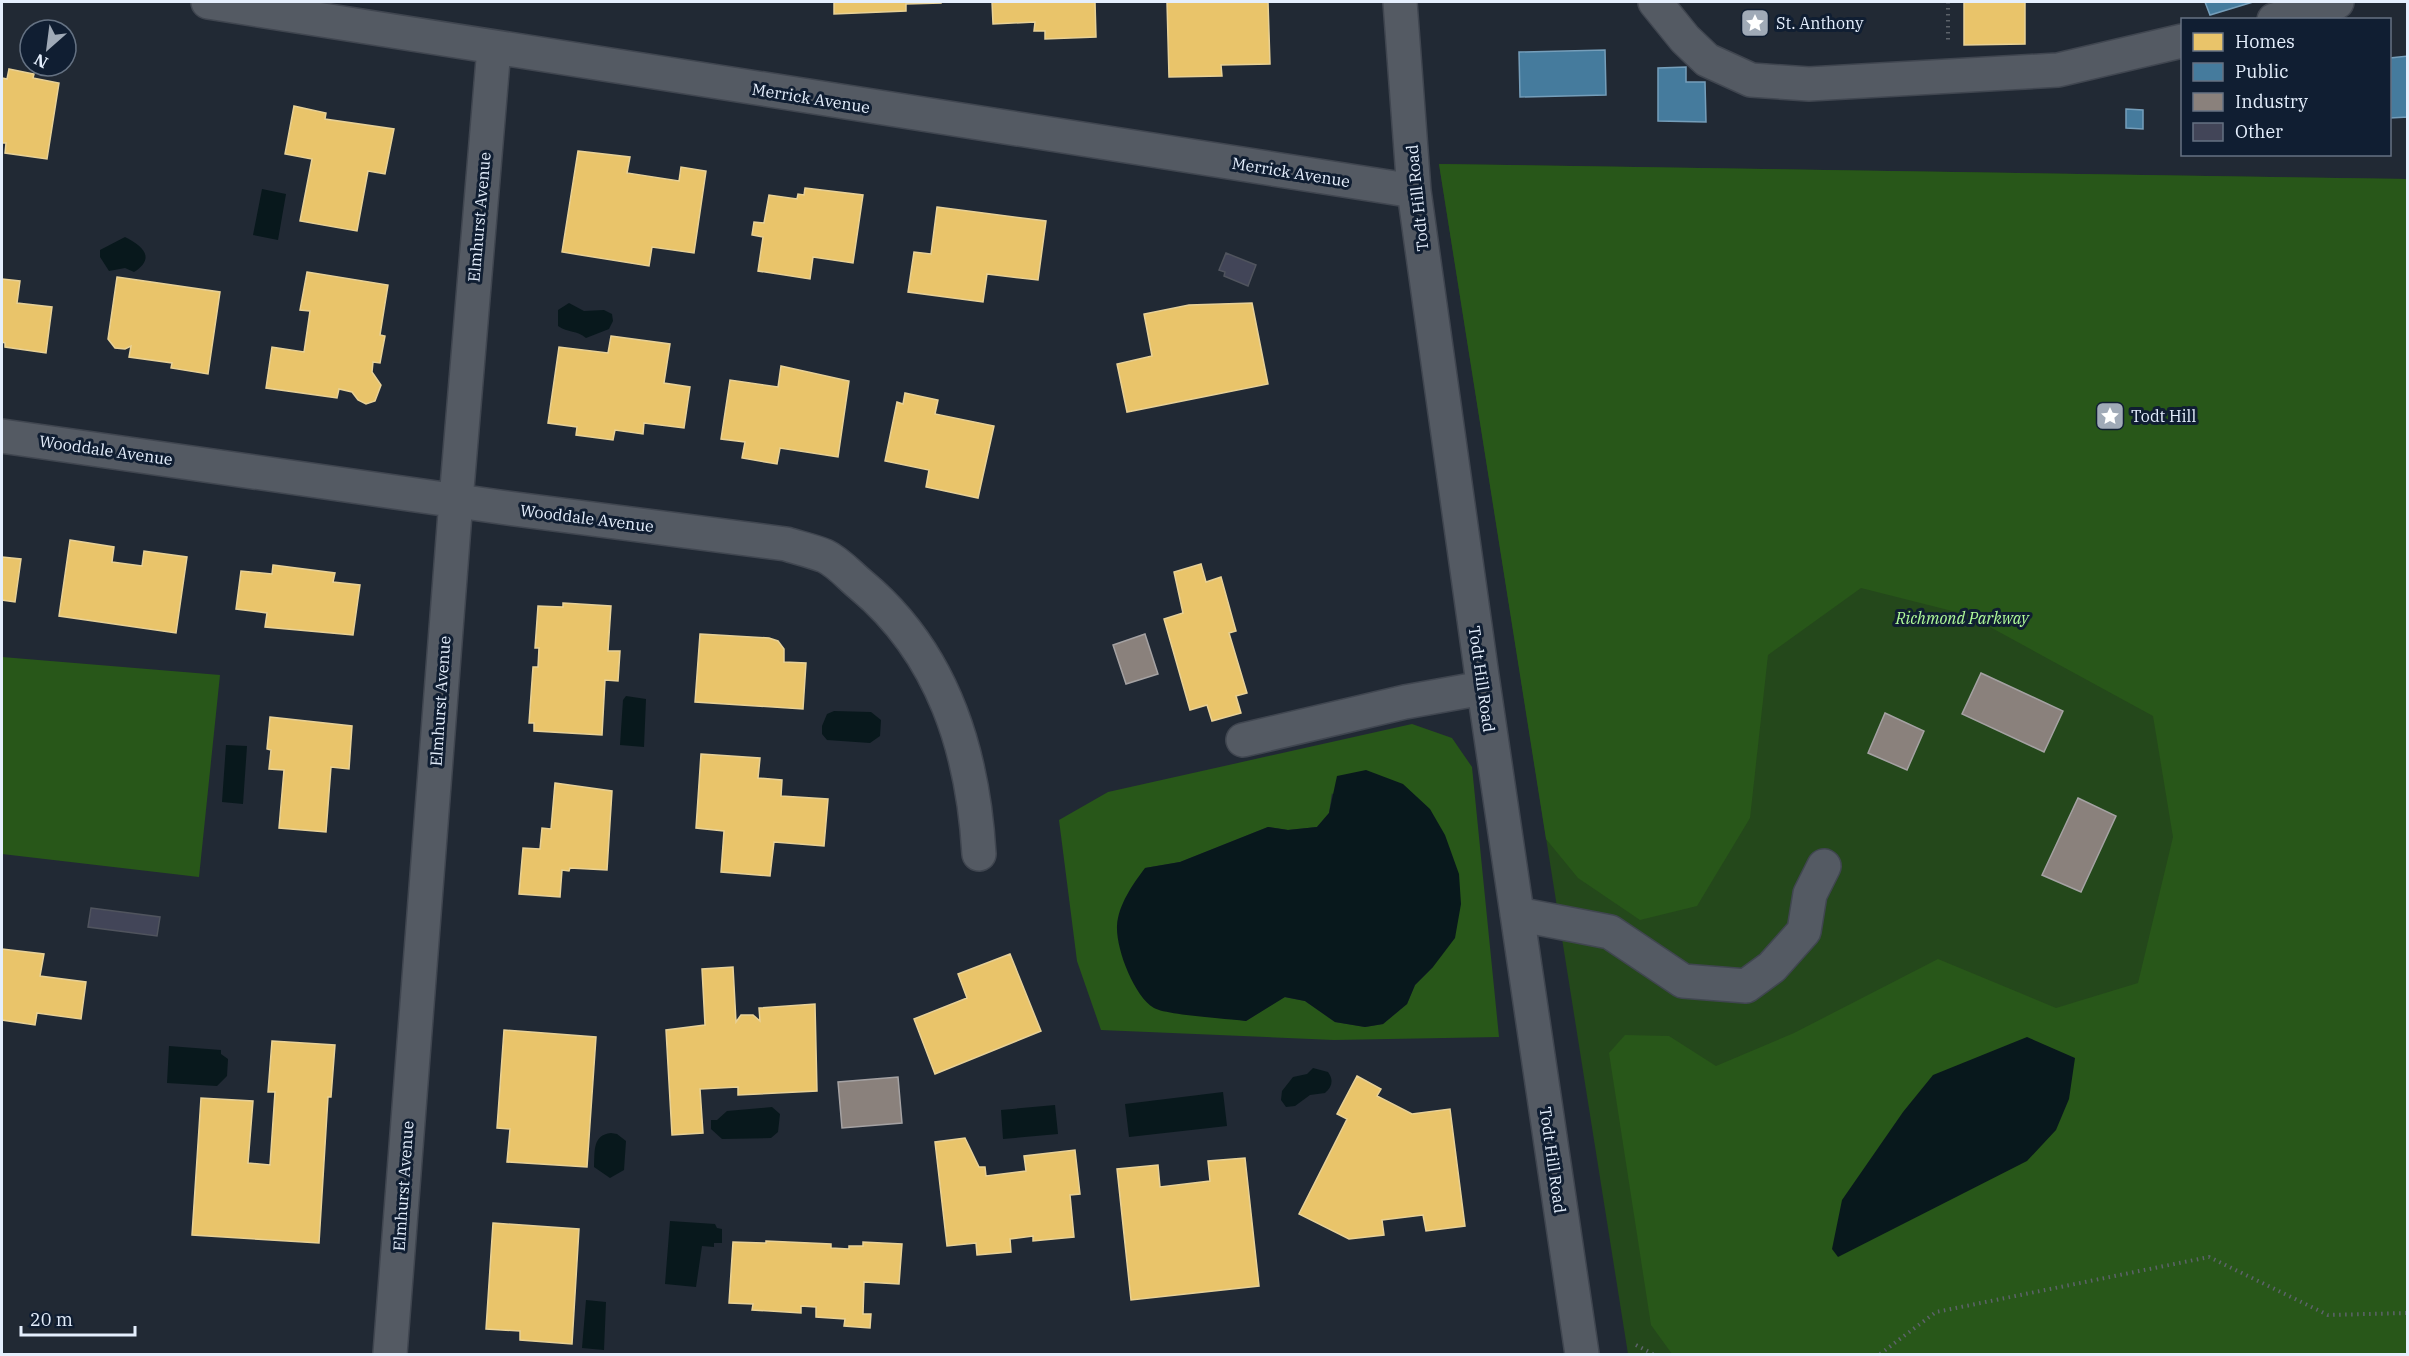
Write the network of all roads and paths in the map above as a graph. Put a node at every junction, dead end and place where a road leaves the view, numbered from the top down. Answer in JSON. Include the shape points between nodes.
{"nodes":[{"id":1,"x":208,"y":2,"type":"edge"},
{"id":2,"x":1400,"y":2,"type":"edge"},
{"id":3,"x":1655,"y":2,"type":"edge"},
{"id":4,"x":1948,"y":2,"type":"edge"},
{"id":5,"x":2337,"y":2,"type":"edge"},
{"id":6,"x":2281,"y":18,"type":"edge"},
{"id":7,"x":2181,"y":41,"type":"edge"},
{"id":8,"x":1948,"y":44,"type":"dead end"},
{"id":9,"x":494,"y":48,"type":"junction"},
{"id":10,"x":1414,"y":191,"type":"junction"},
{"id":11,"x":2,"y":436,"type":"edge"},
{"id":12,"x":456,"y":500,"type":"junction"},
{"id":13,"x":1484,"y":687,"type":"junction"},
{"id":14,"x":1243,"y":740,"type":"dead end"},
{"id":15,"x":979,"y":854,"type":"dead end"},
{"id":16,"x":1824,"y":866,"type":"dead end"},
{"id":17,"x":1517,"y":914,"type":"junction"},
{"id":18,"x":2408,"y":1313,"type":"edge"},
{"id":19,"x":1636,"y":1346,"type":"dead end"},
{"id":20,"x":390,"y":1354,"type":"edge"},
{"id":21,"x":1582,"y":1354,"type":"edge"},
{"id":22,"x":1653,"y":1354,"type":"edge"},
{"id":23,"x":1880,"y":1354,"type":"edge"}],
"edges":[{"from":1,"to":9,"type":"street","name":"Merrick Avenue"},
{"from":2,"to":10,"type":"street","name":"Todt Hill Road"},
{"from":3,"to":7,"type":"street","via":[[1684,39],[1707,60],[1751,80],[1809,84],[2058,70]]},
{"from":4,"to":8,"type":"path"},
{"from":5,"to":6,"type":"street"},
{"from":9,"to":10,"type":"street","name":"Merrick Avenue"},
{"from":9,"to":12,"type":"street","name":"Elmhurst Avenue"},
{"from":10,"to":13,"type":"street","name":"Todt Hill Road"},
{"from":11,"to":12,"type":"street","name":"Wooddale Avenue"},
{"from":12,"to":15,"type":"street","name":"Wooddale Avenue","via":[[786,544],[827,557],[873,595],[916,646],[948,701],[966,755],[976,804]]},
{"from":12,"to":20,"type":"street","name":"Elmhurst Avenue"},
{"from":13,"to":14,"type":"street"},
{"from":13,"to":17,"type":"street","name":"Todt Hill Road"},
{"from":16,"to":17,"type":"street","via":[[1810,894],[1804,932],[1772,967],[1746,986],[1683,981],[1610,932]]},
{"from":17,"to":21,"type":"street","name":"Todt Hill Road"},
{"from":18,"to":23,"type":"path","via":[[2328,1316],[2209,1257],[1936,1312]]},
{"from":19,"to":22,"type":"path"}]}
